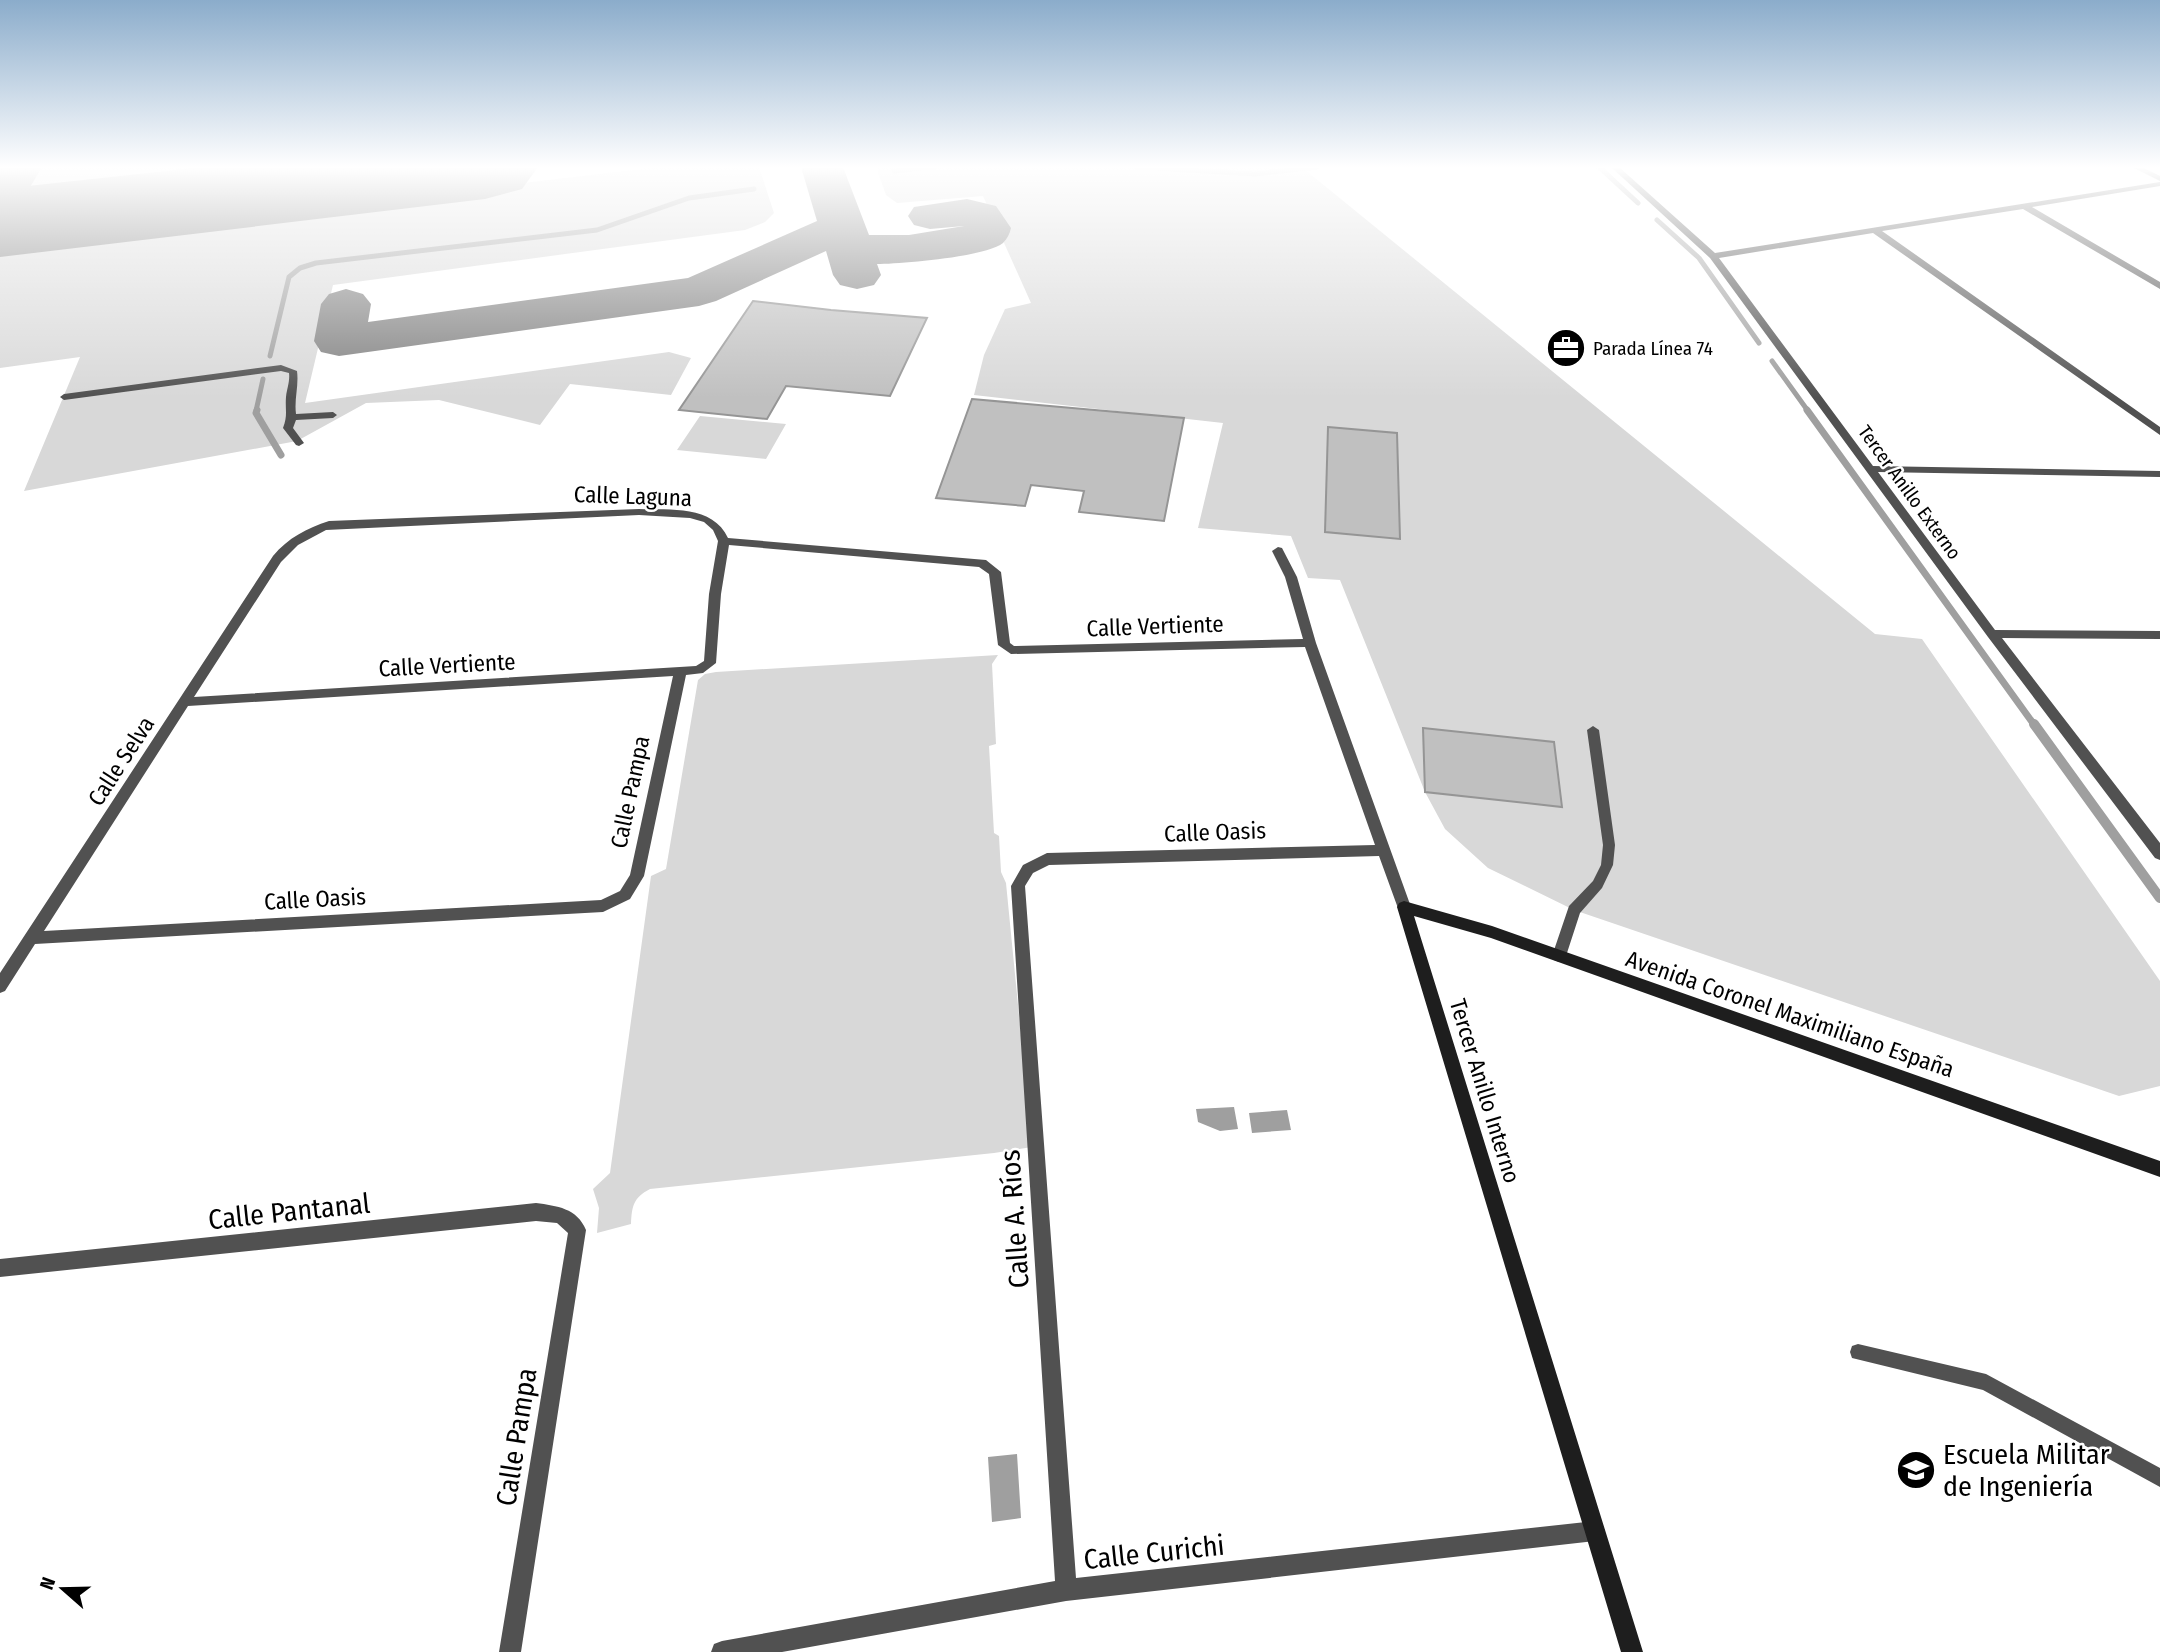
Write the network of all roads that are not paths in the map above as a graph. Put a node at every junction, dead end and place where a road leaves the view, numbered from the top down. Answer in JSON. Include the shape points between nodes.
{"nodes":[{"id":1,"x":1700,"y":244,"type":"edge"},
{"id":2,"x":1791,"y":244,"type":"edge"},
{"id":3,"x":1895,"y":244,"type":"edge"},
{"id":4,"x":2089,"y":244,"type":"edge"},
{"id":5,"x":1713,"y":256,"type":"junction"},
{"id":6,"x":2160,"y":286,"type":"edge"},
{"id":7,"x":64,"y":397,"type":"dead end"},
{"id":8,"x":333,"y":415,"type":"dead end"},
{"id":9,"x":292,"y":417,"type":"junction"},
{"id":10,"x":2160,"y":432,"type":"edge"},
{"id":11,"x":299,"y":443,"type":"dead end"},
{"id":12,"x":1871,"y":469,"type":"junction"},
{"id":13,"x":2160,"y":474,"type":"edge"},
{"id":14,"x":724,"y":541,"type":"junction"},
{"id":15,"x":1278,"y":551,"type":"dead end"},
{"id":16,"x":277,"y":559,"type":"joint"},
{"id":17,"x":1992,"y":634,"type":"junction"},
{"id":18,"x":2160,"y":635,"type":"edge"},
{"id":19,"x":1310,"y":643,"type":"junction"},
{"id":20,"x":680,"y":673,"type":"junction"},
{"id":21,"x":185,"y":702,"type":"junction"},
{"id":22,"x":1593,"y":730,"type":"dead end"},
{"id":23,"x":1385,"y":850,"type":"junction"},
{"id":24,"x":2160,"y":854,"type":"edge"},
{"id":25,"x":1047,"y":859,"type":"joint"},
{"id":26,"x":603,"y":906,"type":"joint"},
{"id":27,"x":1404,"y":907,"type":"junction"},
{"id":28,"x":31,"y":938,"type":"junction"},
{"id":29,"x":1559,"y":956,"type":"junction"},
{"id":30,"x":0,"y":986,"type":"edge"},
{"id":31,"x":2160,"y":1169,"type":"edge"},
{"id":32,"x":577,"y":1230,"type":"joint"},
{"id":33,"x":0,"y":1268,"type":"edge"},
{"id":34,"x":1858,"y":1352,"type":"dead end"},
{"id":35,"x":2160,"y":1478,"type":"edge"},
{"id":36,"x":1595,"y":1531,"type":"junction"},
{"id":37,"x":1066,"y":1590,"type":"junction"},
{"id":38,"x":510,"y":1652,"type":"edge"},
{"id":39,"x":722,"y":1652,"type":"edge"},
{"id":40,"x":1632,"y":1652,"type":"edge"}],
"edges":[{"from":1,"to":5,"type":"street","name":"Tercer Anillo Externo"},
{"from":2,"to":5,"type":"street"},
{"from":3,"to":10,"type":"street"},
{"from":4,"to":6,"type":"street"},
{"from":5,"to":12,"type":"street","name":"Tercer Anillo Externo"},
{"from":7,"to":9,"type":"lane","via":[[281,368],[293,371]]},
{"from":8,"to":9,"type":"lane"},
{"from":9,"to":11,"type":"lane","via":[[288,428]]},
{"from":12,"to":13,"type":"street"},
{"from":12,"to":17,"type":"street","name":"Tercer Anillo Externo"},
{"from":14,"to":16,"type":"street","name":"Calle Laguna","via":[[708,520],[691,515],[612,512],[329,525],[296,540]]},
{"from":14,"to":19,"type":"street","name":"Calle Vertiente","via":[[982,563],[995,572],[1004,645],[1011,650]]},
{"from":14,"to":20,"type":"street","name":"Calle Vertiente","via":[[710,663]]},
{"from":15,"to":19,"type":"street","name":"Tercer Anillo Interno","via":[[1291,577]]},
{"from":16,"to":21,"type":"street","name":"Calle Selva"},
{"from":17,"to":18,"type":"street"},
{"from":17,"to":24,"type":"street","name":"Tercer Anillo Externo"},
{"from":19,"to":23,"type":"street","name":"Tercer Anillo Interno"},
{"from":20,"to":21,"type":"street","name":"Calle Vertiente"},
{"from":20,"to":26,"type":"street","name":"Calle Pampa","via":[[637,876],[625,895]]},
{"from":21,"to":28,"type":"street","name":"Calle Selva"},
{"from":22,"to":29,"type":"lane","via":[[1609,845],[1607,865],[1598,884],[1574,910]]},
{"from":23,"to":25,"type":"street","name":"Calle Oasis"},
{"from":23,"to":27,"type":"street","name":"Tercer Anillo Interno"},
{"from":25,"to":37,"type":"street","name":"Calle A. Ríos","via":[[1028,869],[1018,886]]},
{"from":26,"to":28,"type":"street","name":"Calle Oasis"},
{"from":27,"to":29,"type":"street","name":"Avenida Coronel Maximiliano España"},
{"from":27,"to":36,"type":"street","name":"Tercer Anillo Interno"},
{"from":28,"to":30,"type":"street","name":"Calle Selva"},
{"from":29,"to":31,"type":"street","name":"Avenida Coronel Maximiliano España"},
{"from":32,"to":33,"type":"street","name":"Calle Pantanal","via":[[561,1215],[536,1212]]},
{"from":32,"to":38,"type":"street","name":"Calle Pampa"},
{"from":34,"to":35,"type":"lane","via":[[1986,1382]]},
{"from":36,"to":37,"type":"street","name":"Calle Curichi"},
{"from":36,"to":40,"type":"street","name":"Tercer Anillo Interno"},
{"from":37,"to":39,"type":"street","name":"Calle Curichi"}]}
